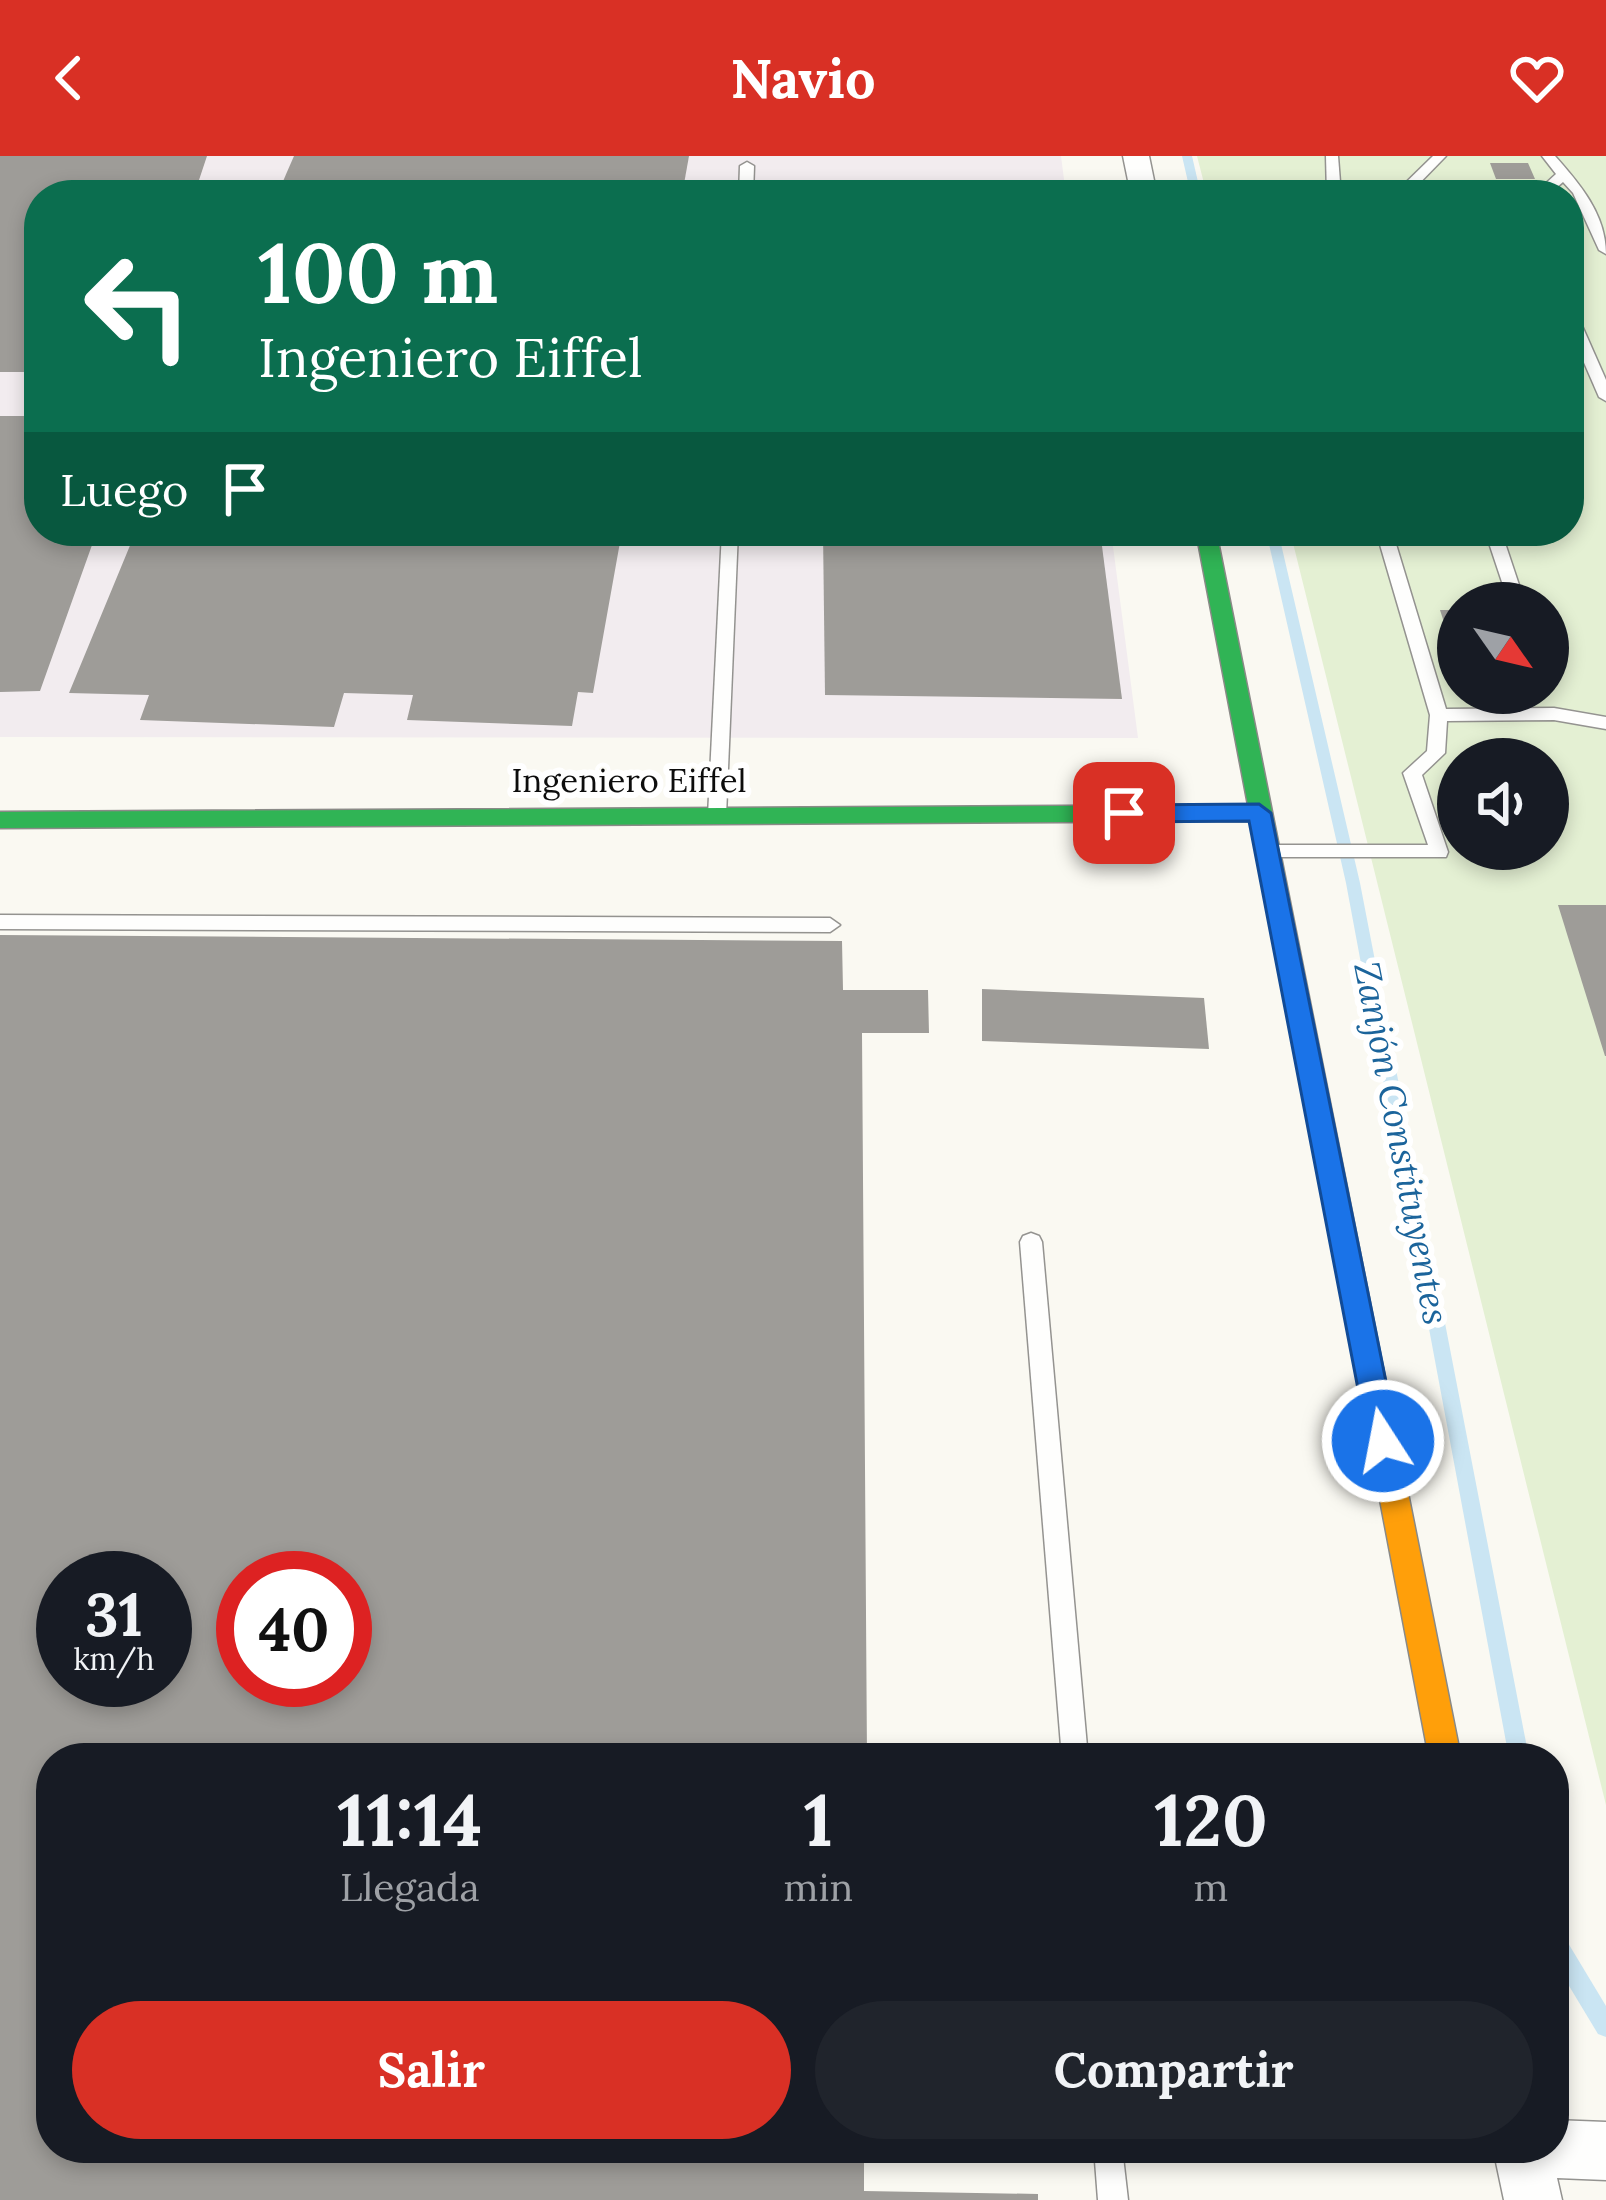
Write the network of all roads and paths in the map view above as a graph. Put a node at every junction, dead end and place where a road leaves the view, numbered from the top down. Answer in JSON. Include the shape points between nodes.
{"nodes":[{"id":1,"x":1440,"y":156,"type":"edge"},
{"id":2,"x":1547,"y":156,"type":"edge"},
{"id":3,"x":747,"y":166,"type":"dead end"},
{"id":4,"x":1565,"y":173,"type":"junction"},
{"id":5,"x":747,"y":180,"type":"edge"},
{"id":6,"x":1415,"y":180,"type":"edge"},
{"id":7,"x":1557,"y":180,"type":"edge"},
{"id":8,"x":1569,"y":180,"type":"edge"},
{"id":9,"x":1584,"y":209,"type":"edge"},
{"id":10,"x":1606,"y":250,"type":"edge"},
{"id":11,"x":1584,"y":346,"type":"edge"},
{"id":12,"x":1606,"y":397,"type":"edge"},
{"id":13,"x":729,"y":546,"type":"edge"},
{"id":14,"x":1209,"y":546,"type":"edge"},
{"id":15,"x":1388,"y":546,"type":"edge"},
{"id":16,"x":1497,"y":546,"type":"edge"},
{"id":17,"x":1510,"y":582,"type":"edge"},
{"id":18,"x":1554,"y":714,"type":"joint"},
{"id":19,"x":1439,"y":716,"type":"junction"},
{"id":20,"x":1606,"y":723,"type":"edge"},
{"id":21,"x":1259,"y":813,"type":"junction"},
{"id":22,"x":717,"y":816,"type":"junction"},
{"id":23,"x":0,"y":820,"type":"edge"},
{"id":24,"x":1266,"y":851,"type":"junction"},
{"id":25,"x":0,"y":922,"type":"edge"},
{"id":26,"x":830,"y":925,"type":"dead end"},
{"id":27,"x":1031,"y":1242,"type":"dead end"},
{"id":28,"x":1074,"y":1743,"type":"edge"},
{"id":29,"x":1442,"y":1743,"type":"edge"},
{"id":30,"x":1569,"y":2150,"type":"edge"},
{"id":31,"x":1606,"y":2151,"type":"edge"},
{"id":32,"x":1109,"y":2163,"type":"edge"},
{"id":33,"x":1525,"y":2163,"type":"edge"},
{"id":34,"x":1113,"y":2200,"type":"edge"},
{"id":35,"x":1533,"y":2200,"type":"edge"}],
"edges":[{"from":1,"to":6,"type":"lane"},
{"from":2,"to":4,"type":"lane"},
{"from":3,"to":5,"type":"lane"},
{"from":4,"to":7,"type":"lane"},
{"from":4,"to":8,"type":"lane"},
{"from":9,"to":10,"type":"lane"},
{"from":11,"to":12,"type":"lane"},
{"from":13,"to":22,"type":"lane"},
{"from":14,"to":21,"type":"street"},
{"from":15,"to":19,"type":"lane"},
{"from":16,"to":17,"type":"lane"},
{"from":18,"to":19,"type":"lane"},
{"from":18,"to":20,"type":"lane"},
{"from":19,"to":24,"type":"lane","via":[[1436,753],[1412,773],[1439,852]]},
{"from":21,"to":22,"type":"street","name":"Ingeniero Eiffel"},
{"from":21,"to":24,"type":"street"},
{"from":22,"to":23,"type":"street","name":"Ingeniero Eiffel"},
{"from":24,"to":29,"type":"street"},
{"from":25,"to":26,"type":"lane"},
{"from":27,"to":28,"type":"lane"},
{"from":30,"to":31,"type":"street"},
{"from":32,"to":34,"type":"lane"},
{"from":33,"to":35,"type":"street"}]}
